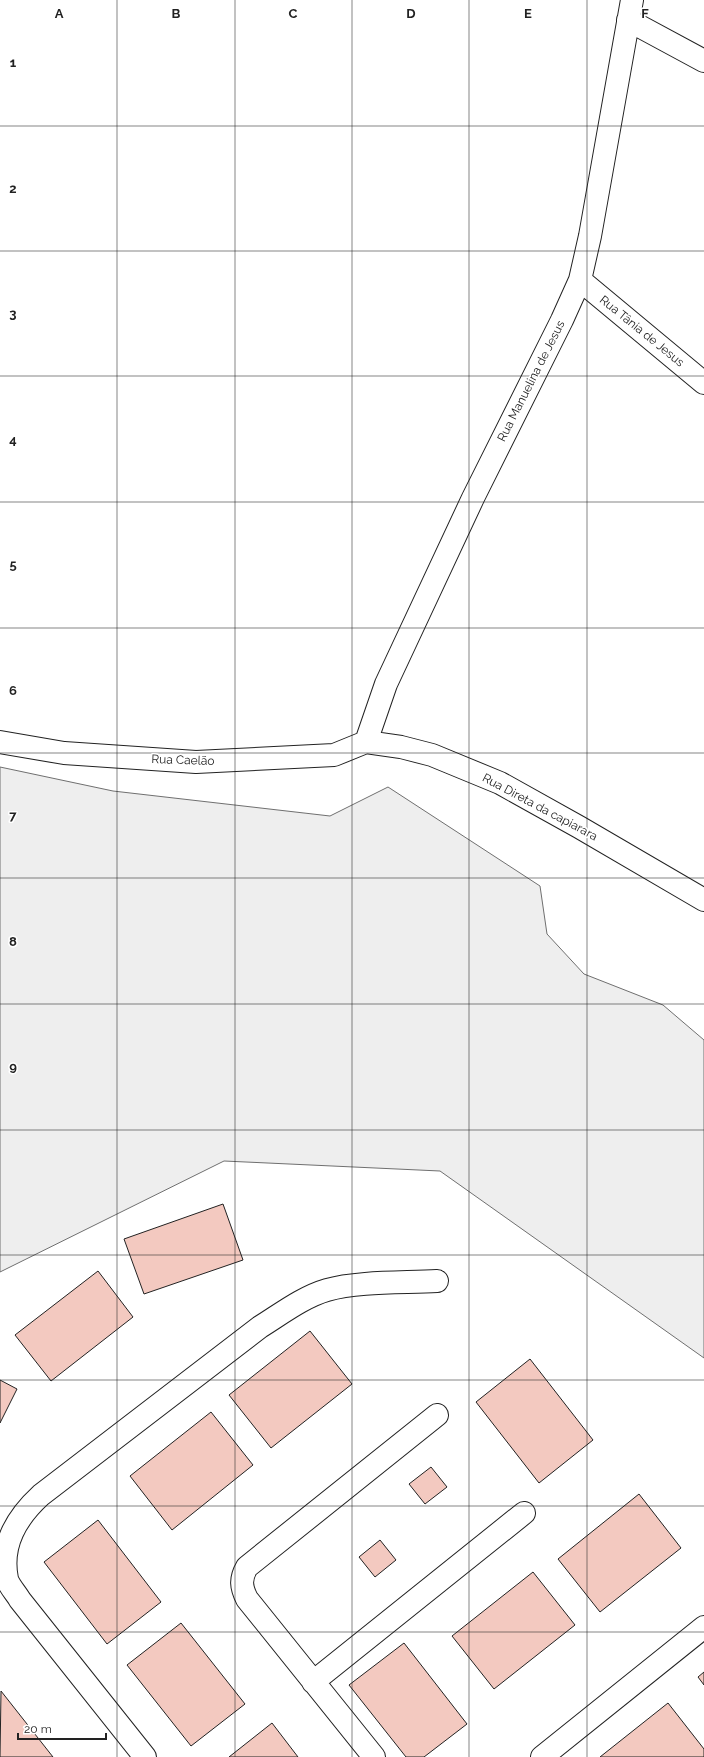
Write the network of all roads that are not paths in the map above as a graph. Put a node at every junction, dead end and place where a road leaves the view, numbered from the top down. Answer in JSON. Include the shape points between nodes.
{"nodes":[{"id":1,"x":630,"y":10,"type":"edge"},
{"id":2,"x":704,"y":61,"type":"edge"},
{"id":3,"x":580,"y":280,"type":"junction"},
{"id":4,"x":704,"y":383,"type":"edge"},
{"id":5,"x":0,"y":742,"type":"edge"},
{"id":6,"x":366,"y":742,"type":"junction"},
{"id":7,"x":704,"y":900,"type":"edge"},
{"id":8,"x":437,"y":1281,"type":"dead end"},
{"id":9,"x":437,"y":1415,"type":"dead end"},
{"id":10,"x":524,"y":1513,"type":"dead end"},
{"id":11,"x":704,"y":1627,"type":"edge"},
{"id":12,"x":313,"y":1682,"type":"junction"},
{"id":13,"x":145,"y":1757,"type":"edge"},
{"id":14,"x":374,"y":1757,"type":"edge"},
{"id":15,"x":542,"y":1757,"type":"edge"}],
"edges":[{"from":1,"to":2,"type":"street"},
{"from":1,"to":3,"type":"street","name":"Rua Manuelina de Jesus"},
{"from":3,"to":4,"type":"street","name":"Rua Tânia de Jesus"},
{"from":3,"to":6,"type":"street","name":"Rua Manuelina de Jesus","via":[[389,677]]},
{"from":5,"to":6,"type":"street","name":"Rua Caelão","via":[[64,753],[196,762],[334,755]]},
{"from":6,"to":7,"type":"street","name":"Rua Direta da capiarara","via":[[432,755],[500,782]]},
{"from":8,"to":13,"type":"street","via":[[357,1285],[327,1290],[299,1303],[260,1327],[40,1495],[12,1527],[5,1543],[2,1560],[7,1580],[20,1600]]},
{"from":9,"to":12,"type":"street","via":[[247,1567],[243,1574],[242,1588],[247,1599]]},
{"from":10,"to":12,"type":"street"},
{"from":11,"to":15,"type":"street"},
{"from":12,"to":14,"type":"street"}]}
